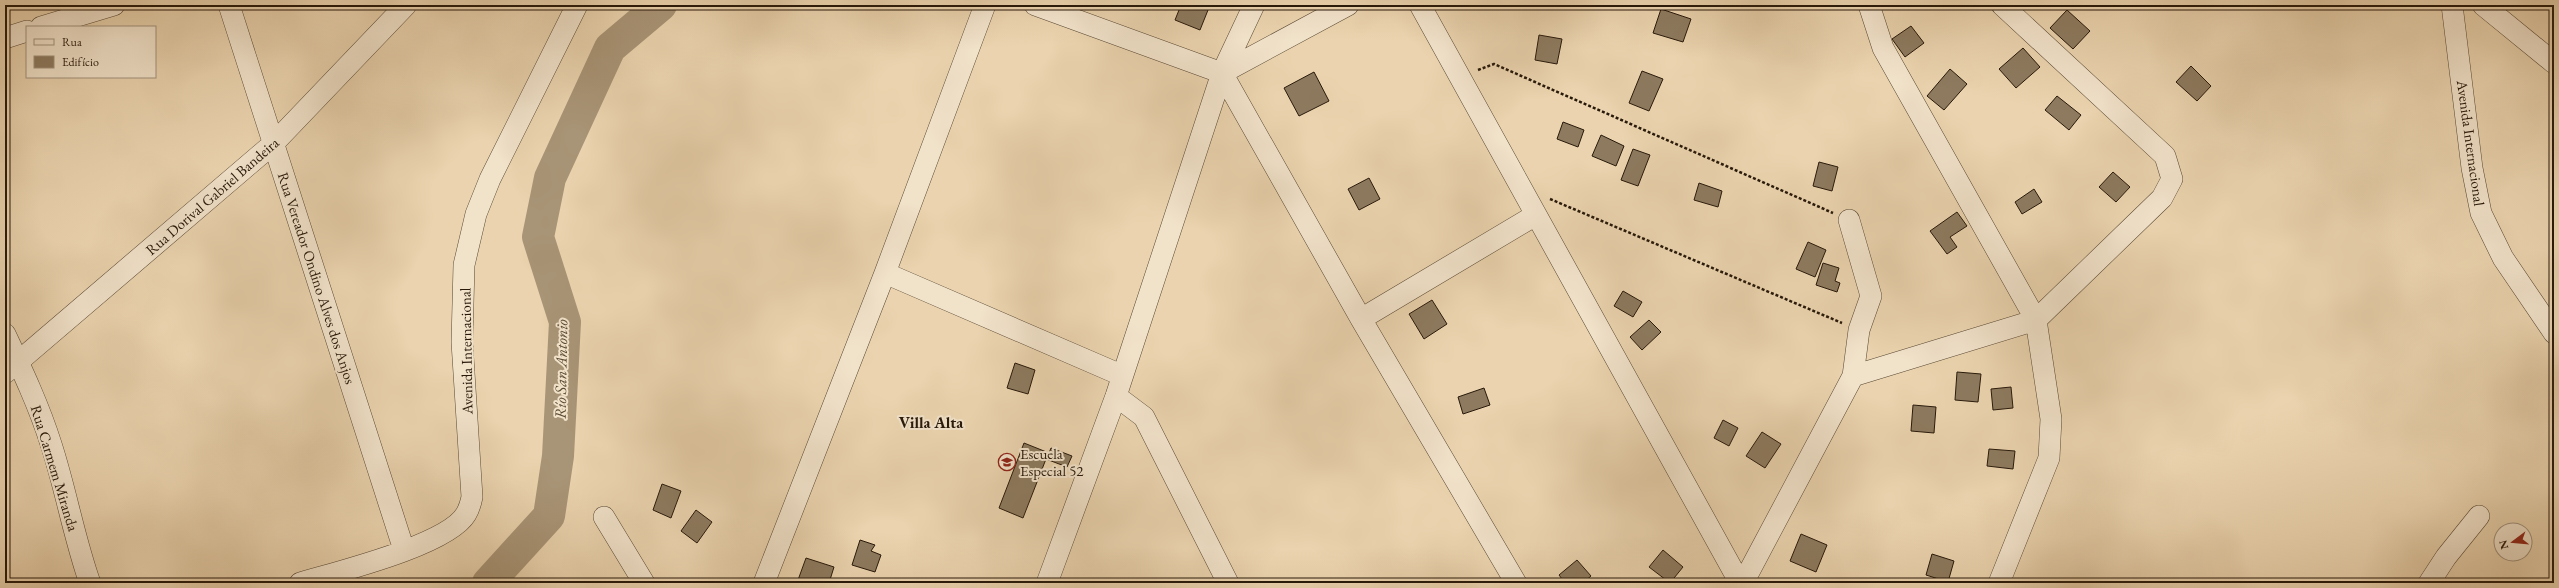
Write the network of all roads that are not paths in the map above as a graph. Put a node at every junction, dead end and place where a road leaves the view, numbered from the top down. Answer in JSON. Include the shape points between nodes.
{"nodes":[{"id":1,"x":114,"y":5,"type":"edge"},
{"id":2,"x":229,"y":5,"type":"edge"},
{"id":3,"x":406,"y":5,"type":"edge"},
{"id":4,"x":577,"y":5,"type":"edge"},
{"id":5,"x":985,"y":5,"type":"edge"},
{"id":6,"x":1035,"y":5,"type":"edge"},
{"id":7,"x":1254,"y":5,"type":"edge"},
{"id":8,"x":1348,"y":5,"type":"edge"},
{"id":9,"x":1420,"y":5,"type":"edge"},
{"id":10,"x":1869,"y":5,"type":"edge"},
{"id":11,"x":2002,"y":5,"type":"edge"},
{"id":12,"x":2452,"y":5,"type":"edge"},
{"id":13,"x":2483,"y":5,"type":"edge"},
{"id":14,"x":44,"y":26,"type":"edge"},
{"id":15,"x":26,"y":31,"type":"edge"},
{"id":16,"x":5,"y":38,"type":"edge"},
{"id":17,"x":2554,"y":63,"type":"edge"},
{"id":18,"x":1222,"y":73,"type":"junction"},
{"id":19,"x":274,"y":143,"type":"junction"},
{"id":20,"x":1534,"y":216,"type":"junction"},
{"id":21,"x":1850,"y":220,"type":"road end"},
{"id":22,"x":885,"y":274,"type":"junction"},
{"id":23,"x":1361,"y":319,"type":"junction"},
{"id":24,"x":2036,"y":320,"type":"junction"},
{"id":25,"x":2554,"y":333,"type":"edge"},
{"id":26,"x":5,"y":334,"type":"edge"},
{"id":27,"x":12,"y":368,"type":"edge"},
{"id":28,"x":1121,"y":375,"type":"junction"},
{"id":29,"x":1853,"y":376,"type":"junction"},
{"id":30,"x":1116,"y":396,"type":"junction"},
{"id":31,"x":2479,"y":516,"type":"dead end"},
{"id":32,"x":604,"y":517,"type":"dead end"},
{"id":33,"x":404,"y":550,"type":"junction"},
{"id":34,"x":90,"y":583,"type":"edge"},
{"id":35,"x":300,"y":583,"type":"edge"},
{"id":36,"x":644,"y":583,"type":"edge"},
{"id":37,"x":764,"y":583,"type":"edge"},
{"id":38,"x":1047,"y":583,"type":"edge"},
{"id":39,"x":1228,"y":583,"type":"edge"},
{"id":40,"x":1516,"y":583,"type":"edge"},
{"id":41,"x":1740,"y":583,"type":"edge"},
{"id":42,"x":1743,"y":583,"type":"edge"},
{"id":43,"x":1999,"y":583,"type":"edge"},
{"id":44,"x":2430,"y":583,"type":"edge"}],
"edges":[{"from":1,"to":14,"type":"street"},
{"from":2,"to":19,"type":"street","name":"Rua Vereador Ondino Alves dos Anjos"},
{"from":3,"to":19,"type":"street","name":"Rua Dorival Gabriel Bandeira"},
{"from":4,"to":33,"type":"street","name":"Avenida Internacional","via":[[490,179],[476,214],[464,265],[462,342],[472,497],[466,515],[446,533]]},
{"from":5,"to":22,"type":"street"},
{"from":6,"to":18,"type":"street"},
{"from":7,"to":18,"type":"street"},
{"from":8,"to":18,"type":"street"},
{"from":9,"to":20,"type":"street","via":[[1461,76]]},
{"from":10,"to":24,"type":"street","via":[[1883,48]]},
{"from":11,"to":24,"type":"street","via":[[2165,156],[2172,179],[2162,198]]},
{"from":12,"to":25,"type":"street","name":"Avenida Internacional","via":[[2472,168],[2481,213],[2503,258]]},
{"from":13,"to":17,"type":"street"},
{"from":15,"to":16,"type":"street"},
{"from":18,"to":23,"type":"street"},
{"from":18,"to":28,"type":"street"},
{"from":19,"to":27,"type":"street","name":"Rua Dorival Gabriel Bandeira"},
{"from":19,"to":33,"type":"street","name":"Rua Vereador Ondino Alves dos Anjos"},
{"from":20,"to":23,"type":"street"},
{"from":20,"to":41,"type":"street"},
{"from":21,"to":29,"type":"street","via":[[1871,296],[1859,330]]},
{"from":22,"to":28,"type":"street"},
{"from":22,"to":37,"type":"street"},
{"from":23,"to":40,"type":"street"},
{"from":24,"to":29,"type":"street"},
{"from":24,"to":43,"type":"street","via":[[2051,419],[2049,458]]},
{"from":26,"to":27,"type":"street","name":"Rua Carmem Miranda"},
{"from":27,"to":34,"type":"street","name":"Rua Carmem Miranda","via":[[51,445]]},
{"from":28,"to":30,"type":"street"},
{"from":29,"to":42,"type":"street"},
{"from":30,"to":38,"type":"street"},
{"from":30,"to":39,"type":"street","via":[[1144,417]]},
{"from":31,"to":44,"type":"street","via":[[2446,557]]},
{"from":32,"to":36,"type":"street"},
{"from":33,"to":35,"type":"street","name":"Avenida Internacional"}]}
